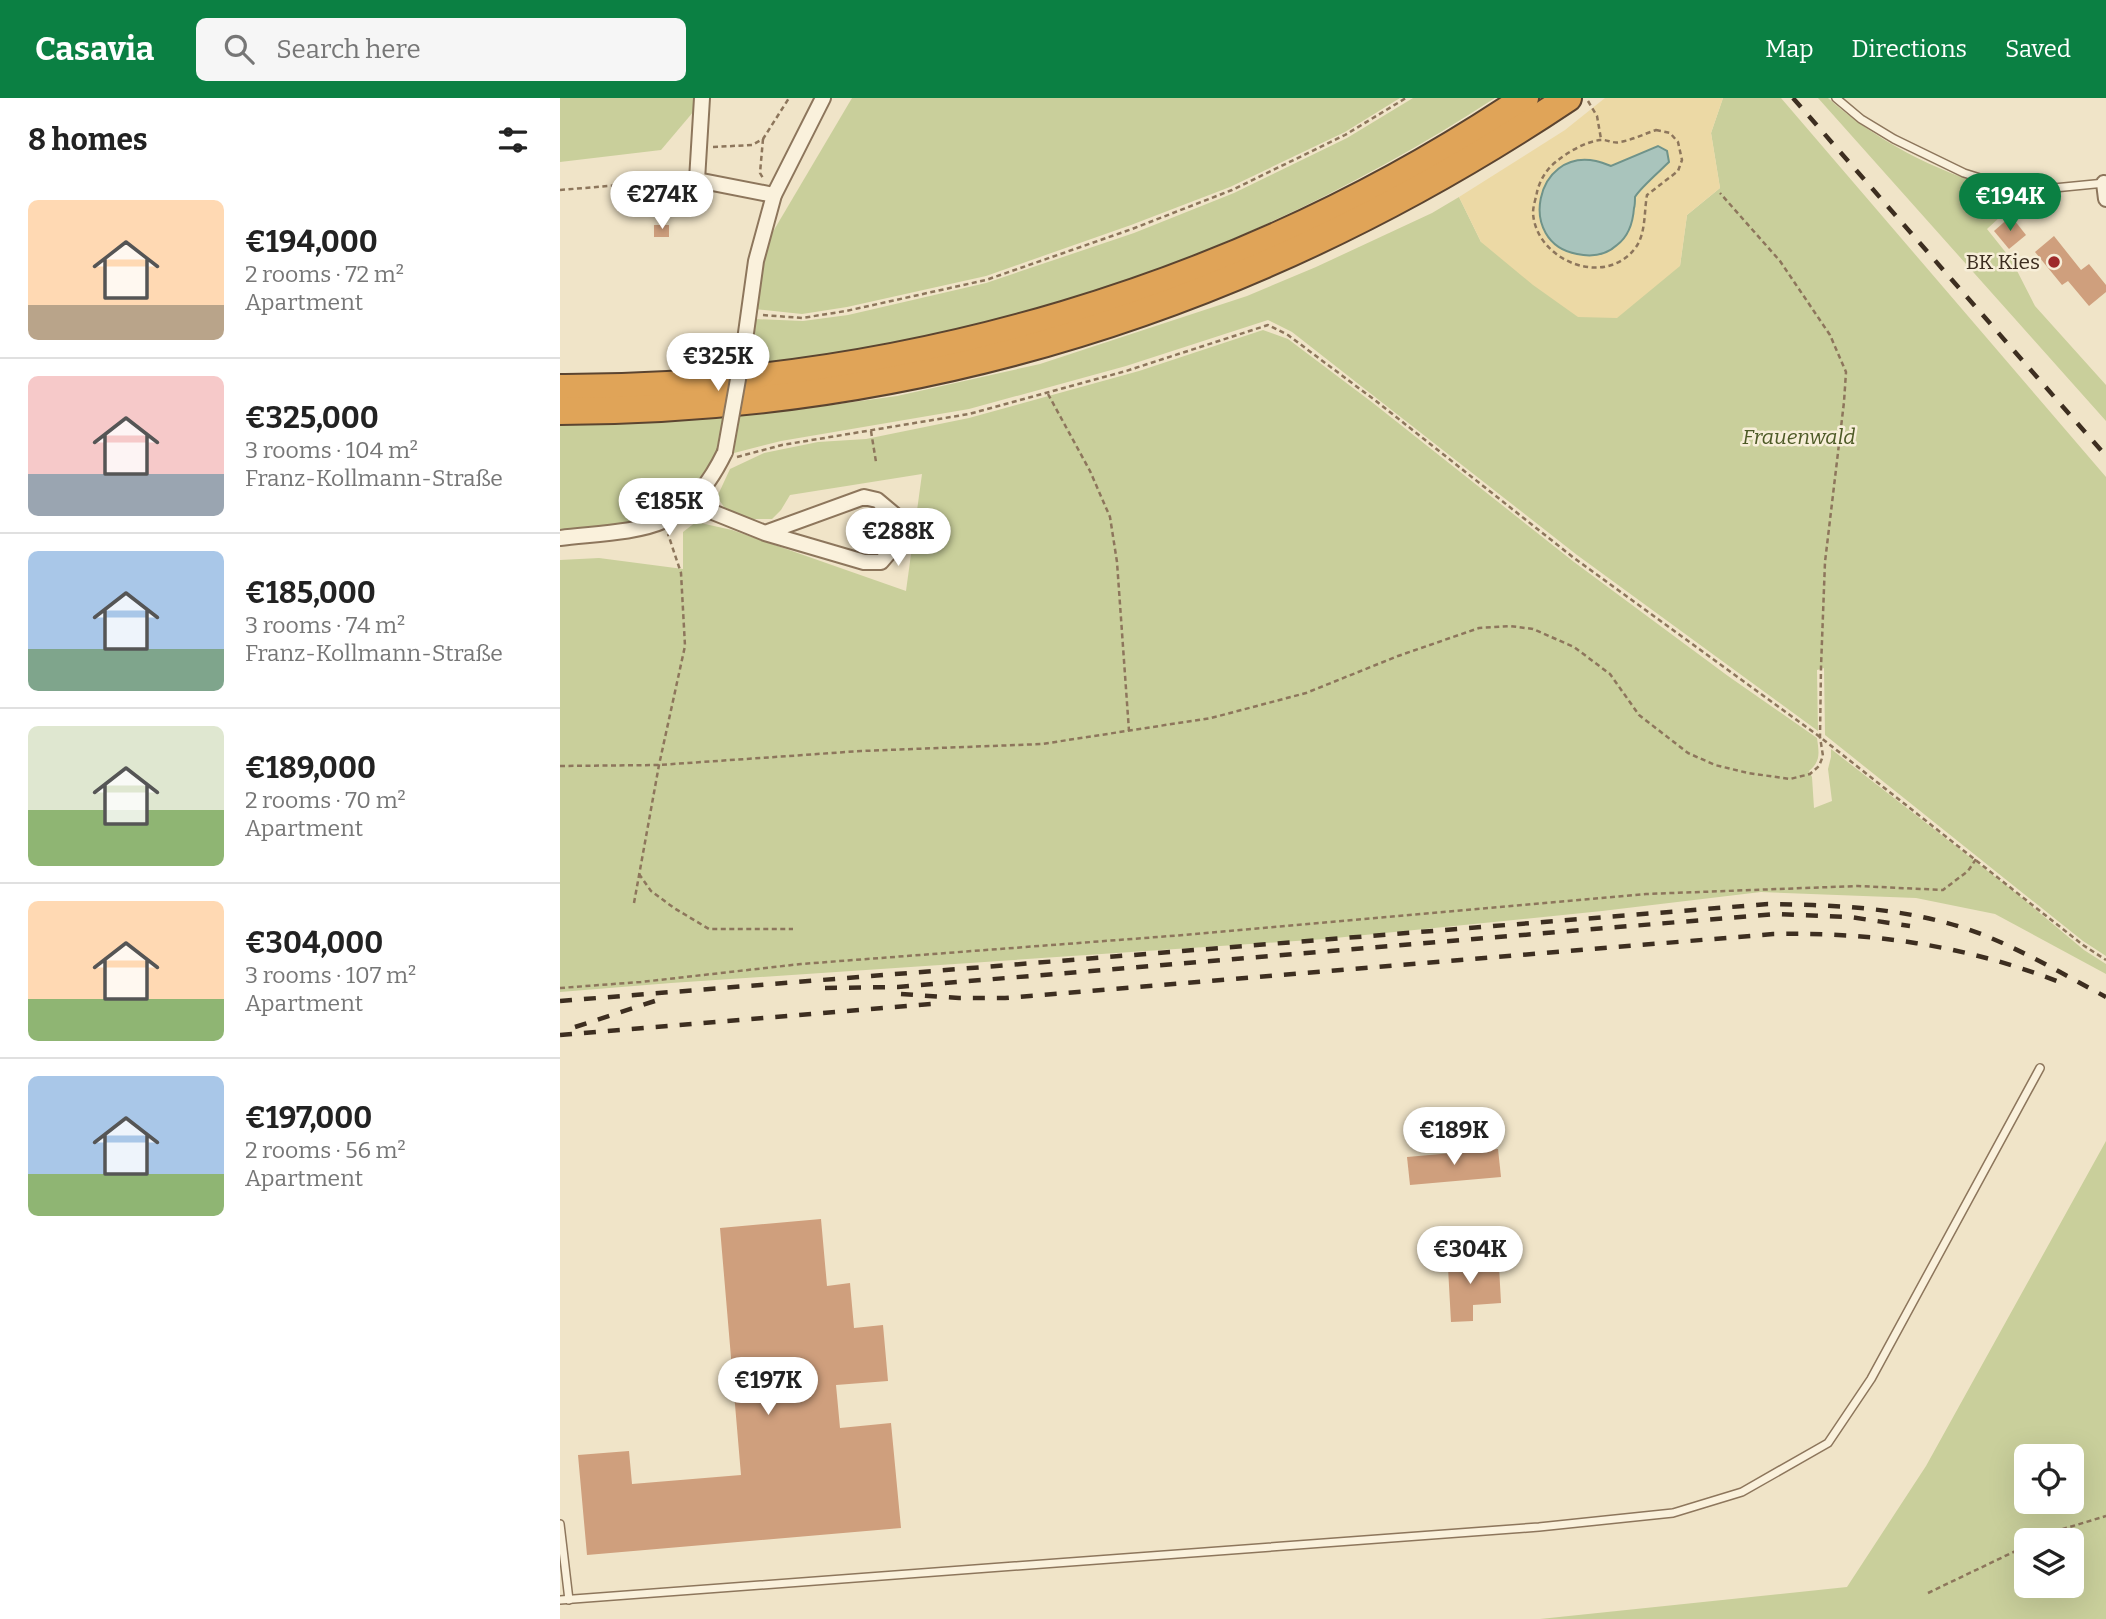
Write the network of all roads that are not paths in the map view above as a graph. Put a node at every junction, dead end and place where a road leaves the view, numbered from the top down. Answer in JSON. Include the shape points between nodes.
{"nodes":[{"id":1,"x":702,"y":98,"type":"edge"},
{"id":2,"x":822,"y":98,"type":"edge"},
{"id":3,"x":1525,"y":98,"type":"edge"},
{"id":4,"x":1567,"y":98,"type":"edge"},
{"id":5,"x":1836,"y":98,"type":"edge"},
{"id":6,"x":698,"y":180,"type":"junction"},
{"id":7,"x":646,"y":183,"type":"road end"},
{"id":8,"x":2105,"y":183,"type":"edge"},
{"id":9,"x":774,"y":194,"type":"junction"},
{"id":10,"x":2106,"y":199,"type":"edge"},
{"id":11,"x":560,"y":388,"type":"edge"},
{"id":12,"x":560,"y":411,"type":"edge"},
{"id":13,"x":690,"y":503,"type":"junction"},
{"id":14,"x":765,"y":534,"type":"junction"},
{"id":15,"x":560,"y":538,"type":"edge"},
{"id":16,"x":2040,"y":1068,"type":"dead end"},
{"id":17,"x":560,"y":1525,"type":"edge"},
{"id":18,"x":569,"y":1600,"type":"junction"},
{"id":19,"x":560,"y":1601,"type":"edge"}],
"edges":[{"from":1,"to":6,"type":"street"},
{"from":2,"to":9,"type":"street"},
{"from":3,"to":11,"type":"highway","via":[[1325,213],[1231,255],[1093,306],[963,342],[804,372],[695,384]]},
{"from":4,"to":12,"type":"highway","via":[[1474,159],[1358,222],[1241,276],[1113,323],[969,364],[808,394],[697,406]]},
{"from":5,"to":8,"type":"lane","via":[[1894,139],[1996,183],[2054,188]]},
{"from":6,"to":7,"type":"street"},
{"from":6,"to":9,"type":"street"},
{"from":8,"to":10,"type":"street"},
{"from":9,"to":13,"type":"street","bridge":true,"via":[[756,261],[723,456]]},
{"from":13,"to":14,"type":"street"},
{"from":13,"to":15,"type":"street","via":[[663,521],[624,531]]},
{"from":14,"to":14,"type":"street","via":[[864,562],[881,562],[899,541],[896,516],[877,500],[864,498]]},
{"from":16,"to":18,"type":"lane","via":[[1871,1380],[1828,1443],[1742,1492],[1673,1513],[1539,1527]]},
{"from":17,"to":18,"type":"lane"},
{"from":18,"to":19,"type":"lane"}]}
